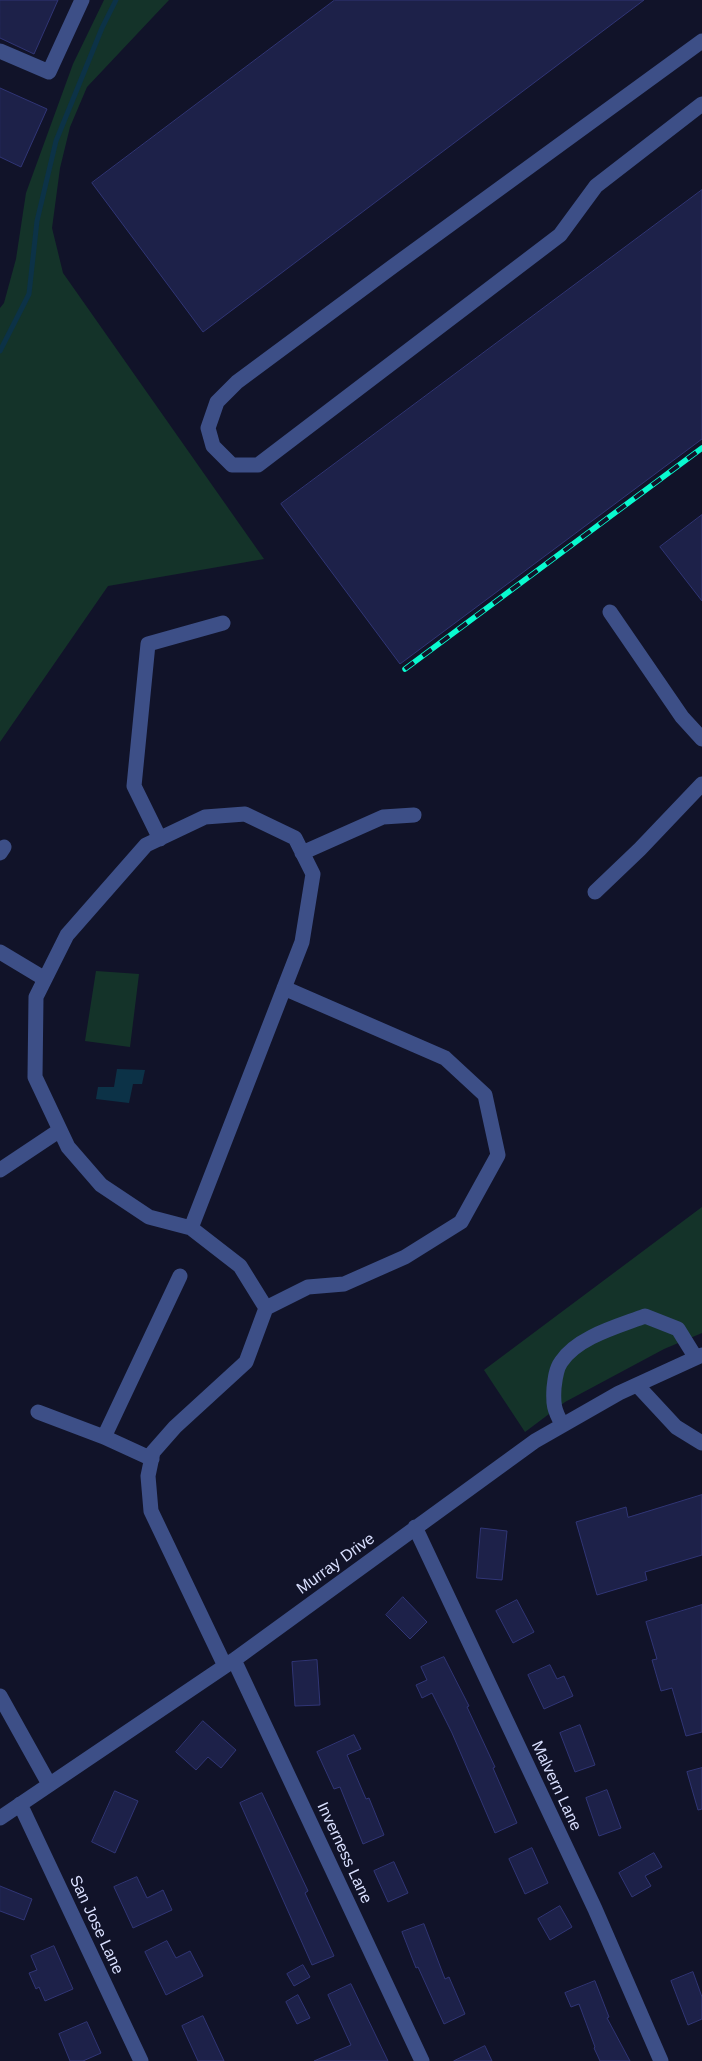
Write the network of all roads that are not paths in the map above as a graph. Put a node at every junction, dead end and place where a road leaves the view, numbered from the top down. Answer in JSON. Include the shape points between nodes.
{"nodes":[{"id":1,"x":82,"y":0,"type":"edge"},
{"id":2,"x":702,"y":41,"type":"edge"},
{"id":3,"x":0,"y":51,"type":"edge"},
{"id":4,"x":702,"y":104,"type":"edge"},
{"id":5,"x":610,"y":612,"type":"dead end"},
{"id":6,"x":223,"y":623,"type":"dead end"},
{"id":7,"x":702,"y":740,"type":"edge"},
{"id":8,"x":702,"y":784,"type":"edge"},
{"id":9,"x":414,"y":814,"type":"dead end"},
{"id":10,"x":160,"y":838,"type":"junction"},
{"id":11,"x":302,"y":853,"type":"junction"},
{"id":12,"x":595,"y":892,"type":"dead end"},
{"id":13,"x":0,"y":952,"type":"edge"},
{"id":14,"x":45,"y":979,"type":"junction"},
{"id":15,"x":284,"y":988,"type":"junction"},
{"id":16,"x":60,"y":1130,"type":"junction"},
{"id":17,"x":0,"y":1170,"type":"edge"},
{"id":18,"x":191,"y":1228,"type":"junction"},
{"id":19,"x":180,"y":1276,"type":"dead end"},
{"id":20,"x":266,"y":1308,"type":"junction"},
{"id":21,"x":699,"y":1357,"type":"edge"},
{"id":22,"x":637,"y":1385,"type":"junction"},
{"id":23,"x":38,"y":1412,"type":"dead end"},
{"id":24,"x":562,"y":1424,"type":"junction"},
{"id":25,"x":104,"y":1437,"type":"junction"},
{"id":26,"x":702,"y":1443,"type":"edge"},
{"id":27,"x":152,"y":1459,"type":"junction"},
{"id":28,"x":415,"y":1527,"type":"junction"},
{"id":29,"x":229,"y":1663,"type":"junction"},
{"id":30,"x":0,"y":1696,"type":"edge"},
{"id":31,"x":49,"y":1784,"type":"junction"},
{"id":32,"x":20,"y":1804,"type":"junction"},
{"id":33,"x":0,"y":1818,"type":"edge"},
{"id":34,"x":140,"y":2061,"type":"edge"},
{"id":35,"x":422,"y":2061,"type":"edge"},
{"id":36,"x":661,"y":2061,"type":"edge"}],
"edges":[{"from":1,"to":3,"type":"street","via":[[49,72]]},
{"from":2,"to":4,"type":"street","via":[[237,382],[217,402],[208,428],[213,446],[232,465],[258,465],[560,235],[596,186]]},
{"from":5,"to":7,"type":"street","via":[[682,717]]},
{"from":6,"to":10,"type":"street","via":[[148,644],[134,786]]},
{"from":8,"to":12,"type":"street"},
{"from":9,"to":11,"type":"street","via":[[383,817]]},
{"from":10,"to":11,"type":"street","via":[[205,817],[245,814],[295,838]]},
{"from":10,"to":14,"type":"street","via":[[146,845],[67,935]]},
{"from":11,"to":15,"type":"street","via":[[313,874],[302,942]]},
{"from":13,"to":14,"type":"street"},
{"from":14,"to":16,"type":"street","via":[[36,997],[35,1077]]},
{"from":15,"to":18,"type":"street"},
{"from":15,"to":20,"type":"street","via":[[445,1058],[485,1095],[498,1155],[461,1222],[397,1261],[344,1284],[308,1287]]},
{"from":16,"to":17,"type":"street"},
{"from":16,"to":18,"type":"street","via":[[68,1148],[101,1185],[149,1217]]},
{"from":18,"to":20,"type":"street","via":[[240,1266]]},
{"from":19,"to":25,"type":"street"},
{"from":20,"to":27,"type":"street","via":[[246,1362],[175,1427],[153,1452]]},
{"from":21,"to":22,"type":"street","name":"Murray Drive"},
{"from":21,"to":24,"type":"street","via":[[678,1329],[645,1316],[602,1332],[572,1350],[560,1362],[555,1377],[554,1410]]},
{"from":22,"to":24,"type":"street","name":"Murray Drive"},
{"from":22,"to":26,"type":"street","via":[[676,1426]]},
{"from":23,"to":25,"type":"street"},
{"from":24,"to":28,"type":"street","name":"Murray Drive"},
{"from":25,"to":27,"type":"street"},
{"from":27,"to":29,"type":"street","name":"Inverness Lane","via":[[148,1476],[151,1511]]},
{"from":28,"to":29,"type":"street","name":"Murray Drive"},
{"from":28,"to":36,"type":"street","name":"Malvern Lane","via":[[595,1909]]},
{"from":29,"to":31,"type":"street","name":"Murray Drive"},
{"from":29,"to":35,"type":"street","name":"Inverness Lane"},
{"from":30,"to":31,"type":"street"},
{"from":31,"to":32,"type":"street","name":"Murray Drive"},
{"from":32,"to":33,"type":"street","name":"Murray Drive"},
{"from":32,"to":34,"type":"street","name":"San Jose Lane"}]}
